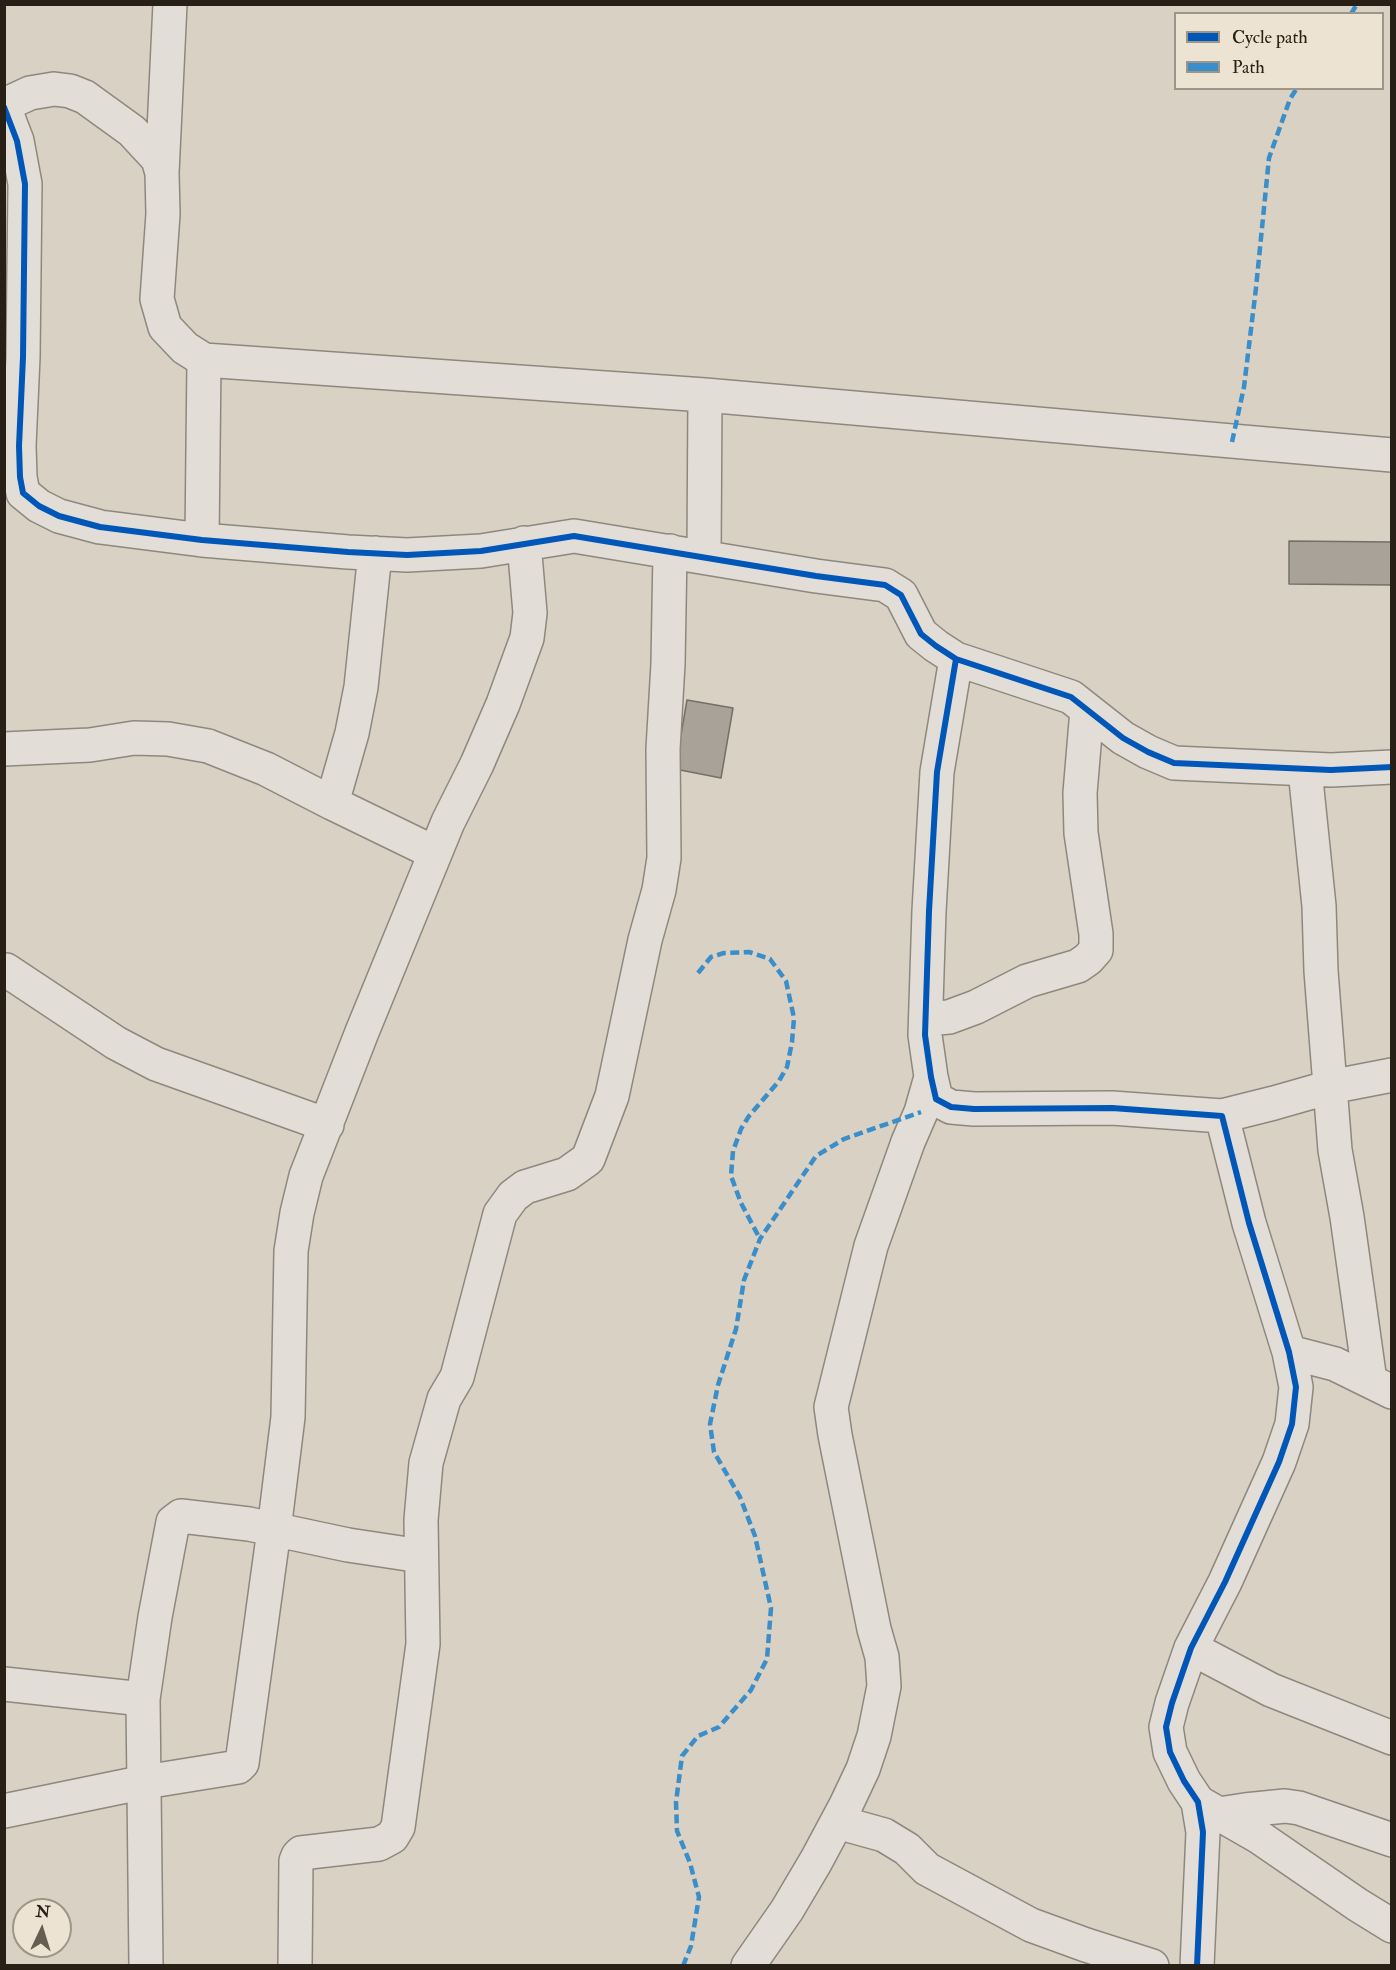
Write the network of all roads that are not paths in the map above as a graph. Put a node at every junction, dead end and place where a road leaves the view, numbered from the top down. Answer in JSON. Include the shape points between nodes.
{"nodes":[{"id":1,"x":170,"y":4,"type":"edge"},
{"id":2,"x":4,"y":106,"type":"edge"},
{"id":3,"x":11,"y":141,"type":"edge"},
{"id":4,"x":162,"y":173,"type":"junction"},
{"id":5,"x":204,"y":360,"type":"junction"},
{"id":6,"x":705,"y":396,"type":"junction"},
{"id":7,"x":1392,"y":455,"type":"edge"},
{"id":8,"x":12,"y":477,"type":"edge"},
{"id":9,"x":202,"y":540,"type":"junction"},
{"id":10,"x":524,"y":543,"type":"junction"},
{"id":11,"x":670,"y":551,"type":"junction"},
{"id":12,"x":375,"y":553,"type":"junction"},
{"id":13,"x":704,"y":556,"type":"junction"},
{"id":14,"x":956,"y":659,"type":"junction"},
{"id":15,"x":1087,"y":710,"type":"junction"},
{"id":16,"x":4,"y":749,"type":"edge"},
{"id":17,"x":1392,"y":767,"type":"edge"},
{"id":18,"x":1305,"y":770,"type":"junction"},
{"id":19,"x":332,"y":803,"type":"junction"},
{"id":20,"x":435,"y":853,"type":"junction"},
{"id":21,"x":6,"y":970,"type":"edge"},
{"id":22,"x":926,"y":1019,"type":"junction"},
{"id":23,"x":1392,"y":1075,"type":"edge"},
{"id":24,"x":931,"y":1077,"type":"junction"},
{"id":25,"x":1330,"y":1087,"type":"junction"},
{"id":26,"x":1222,"y":1116,"type":"junction"},
{"id":27,"x":327,"y":1125,"type":"junction"},
{"id":28,"x":1289,"y":1352,"type":"junction"},
{"id":29,"x":1381,"y":1387,"type":"edge"},
{"id":30,"x":274,"y":1530,"type":"junction"},
{"id":31,"x":421,"y":1556,"type":"junction"},
{"id":32,"x":1191,"y":1648,"type":"junction"},
{"id":33,"x":4,"y":1684,"type":"edge"},
{"id":34,"x":143,"y":1699,"type":"junction"},
{"id":35,"x":1392,"y":1738,"type":"edge"},
{"id":36,"x":145,"y":1782,"type":"junction"},
{"id":37,"x":1208,"y":1808,"type":"junction"},
{"id":38,"x":4,"y":1811,"type":"edge"},
{"id":39,"x":837,"y":1821,"type":"junction"},
{"id":40,"x":1392,"y":1840,"type":"edge"},
{"id":41,"x":1392,"y":1926,"type":"edge"},
{"id":42,"x":146,"y":1965,"type":"edge"},
{"id":43,"x":295,"y":1965,"type":"edge"},
{"id":44,"x":748,"y":1965,"type":"edge"},
{"id":45,"x":1152,"y":1965,"type":"edge"},
{"id":46,"x":1197,"y":1965,"type":"edge"}],
"edges":[{"from":1,"to":4,"type":"street"},
{"from":2,"to":3,"type":"street"},
{"from":2,"to":4,"type":"street","via":[[30,93],[54,89],[85,97],[146,144],[158,159]]},
{"from":3,"to":8,"type":"street","via":[[25,184],[23,357],[19,446]]},
{"from":4,"to":5,"type":"street","via":[[157,299],[165,327]]},
{"from":5,"to":6,"type":"street"},
{"from":5,"to":9,"type":"street"},
{"from":6,"to":7,"type":"street"},
{"from":6,"to":13,"type":"street"},
{"from":8,"to":9,"type":"street","via":[[23,493],[59,516],[100,527]]},
{"from":9,"to":12,"type":"street"},
{"from":10,"to":11,"type":"street","via":[[574,536]]},
{"from":10,"to":12,"type":"street","via":[[481,551]]},
{"from":10,"to":20,"type":"street","via":[[530,613],[527,638],[503,704]]},
{"from":11,"to":13,"type":"street"},
{"from":11,"to":31,"type":"street","via":[[663,749],[664,858],[612,1096],[588,1159],[567,1174],[525,1187],[500,1214],[457,1377],[444,1399],[426,1463]]},
{"from":12,"to":19,"type":"street","via":[[361,687]]},
{"from":13,"to":14,"type":"street","via":[[885,585],[901,595],[921,634]]},
{"from":14,"to":15,"type":"street","via":[[1071,697]]},
{"from":14,"to":22,"type":"street","via":[[935,800]]},
{"from":15,"to":18,"type":"street","via":[[1123,738],[1174,763]]},
{"from":15,"to":22,"type":"street","via":[[1081,833],[1096,950],[1078,966],[1027,981],[949,1017]]},
{"from":16,"to":19,"type":"street","via":[[90,745],[134,738],[168,739],[238,756]]},
{"from":17,"to":18,"type":"street"},
{"from":18,"to":25,"type":"street"},
{"from":19,"to":20,"type":"street"},
{"from":20,"to":27,"type":"street"},
{"from":21,"to":27,"type":"street","via":[[83,1022],[156,1064]]},
{"from":22,"to":24,"type":"street"},
{"from":23,"to":25,"type":"street"},
{"from":24,"to":26,"type":"street","via":[[936,1099],[951,1107],[1112,1108]]},
{"from":24,"to":39,"type":"street","via":[[871,1246],[831,1407],[882,1657],[884,1686],[863,1769]]},
{"from":25,"to":26,"type":"street"},
{"from":25,"to":29,"type":"street","via":[[1335,1150]]},
{"from":26,"to":28,"type":"street","via":[[1249,1223]]},
{"from":27,"to":30,"type":"street","via":[[306,1176],[293,1241],[288,1417]]},
{"from":28,"to":29,"type":"street","via":[[1335,1364]]},
{"from":28,"to":32,"type":"street","via":[[1296,1387],[1292,1424],[1225,1582]]},
{"from":30,"to":31,"type":"street"},
{"from":30,"to":34,"type":"street","via":[[181,1516],[173,1522]]},
{"from":30,"to":36,"type":"street","via":[[242,1763],[238,1767]]},
{"from":31,"to":43,"type":"street","via":[[423,1644],[398,1827],[392,1837],[379,1844],[298,1856]]},
{"from":32,"to":35,"type":"street","via":[[1271,1690]]},
{"from":32,"to":37,"type":"street","via":[[1166,1727],[1170,1752],[1184,1781]]},
{"from":33,"to":34,"type":"street"},
{"from":34,"to":36,"type":"street"},
{"from":36,"to":38,"type":"street"},
{"from":36,"to":42,"type":"street"},
{"from":37,"to":40,"type":"street","via":[[1299,1808]]},
{"from":37,"to":41,"type":"street","via":[[1259,1837]]},
{"from":37,"to":46,"type":"street","via":[[1203,1832]]},
{"from":39,"to":44,"type":"street","via":[[787,1910]]},
{"from":39,"to":45,"type":"street","via":[[884,1835],[907,1849],[927,1869],[1031,1925]]}]}
